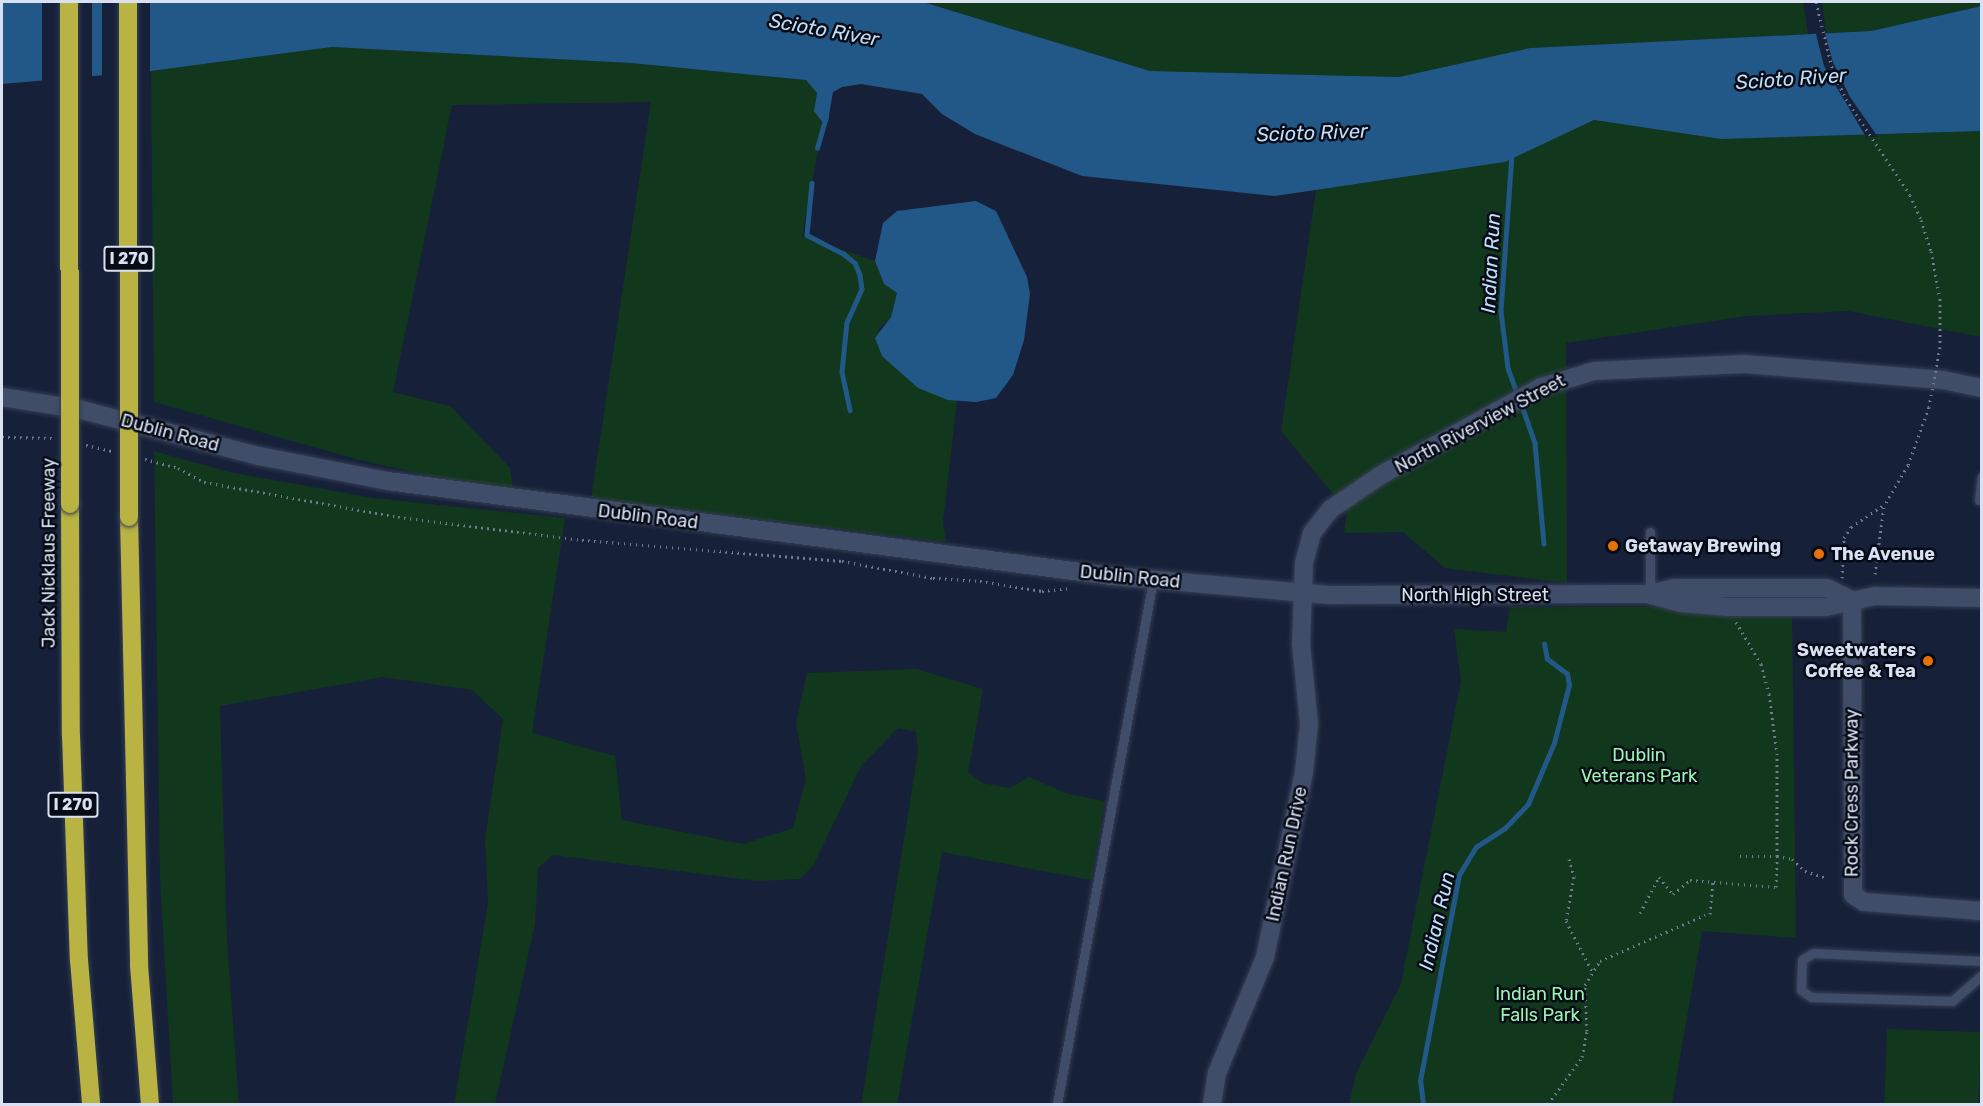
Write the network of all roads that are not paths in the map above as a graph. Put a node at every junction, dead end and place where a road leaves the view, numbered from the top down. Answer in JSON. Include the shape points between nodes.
{"nodes":[{"id":1,"x":69,"y":2,"type":"edge"},
{"id":2,"x":128,"y":2,"type":"edge"},
{"id":3,"x":1982,"y":388,"type":"edge"},
{"id":4,"x":2,"y":397,"type":"edge"},
{"id":5,"x":1982,"y":477,"type":"edge"},
{"id":6,"x":1979,"y":500,"type":"dead end"},
{"id":7,"x":1650,"y":532,"type":"dead end"},
{"id":8,"x":1152,"y":580,"type":"junction"},
{"id":9,"x":1301,"y":593,"type":"junction"},
{"id":10,"x":1650,"y":594,"type":"junction"},
{"id":11,"x":1982,"y":598,"type":"edge"},
{"id":12,"x":1852,"y":600,"type":"junction"},
{"id":13,"x":1982,"y":911,"type":"edge"},
{"id":14,"x":1982,"y":961,"type":"edge"},
{"id":15,"x":1982,"y":975,"type":"edge"},
{"id":16,"x":91,"y":1104,"type":"edge"},
{"id":17,"x":150,"y":1104,"type":"edge"},
{"id":18,"x":1057,"y":1104,"type":"edge"},
{"id":19,"x":1212,"y":1104,"type":"edge"}],
"edges":[{"from":1,"to":16,"type":"highway","name":"Jack Nicklaus Freeway","number":"I 270","bridge":true,"via":[[71,735],[78,936]]},
{"from":2,"to":17,"type":"highway","number":"I 270","bridge":true,"via":[[129,517],[140,965]]},
{"from":3,"to":9,"type":"main road","name":"North Riverview Street","via":[[1943,380],[1744,364],[1594,371],[1541,387],[1381,475],[1331,509],[1312,533]]},
{"from":4,"to":8,"type":"main road","name":"Dublin Road","via":[[78,410],[259,456],[388,481]]},
{"from":5,"to":6,"type":"lane"},
{"from":7,"to":10,"type":"lane"},
{"from":8,"to":9,"type":"main road","name":"Dublin Road"},
{"from":8,"to":18,"type":"lane"},
{"from":9,"to":10,"type":"main road","name":"North High Street"},
{"from":9,"to":19,"type":"main road","name":"Indian Run Drive","via":[[1301,644],[1309,724],[1304,772],[1265,957],[1217,1073]]},
{"from":10,"to":12,"type":"main road","name":"North High Street","via":[[1674,588],[1827,588]]},
{"from":11,"to":12,"type":"main road","via":[[1875,596]]},
{"from":12,"to":13,"type":"main road","name":"Rock Cress Parkway","via":[[1855,898],[1869,903]]},
{"from":14,"to":15,"type":"lane","via":[[1814,953],[1802,960],[1801,990],[1811,997],[1952,1000]]}]}
